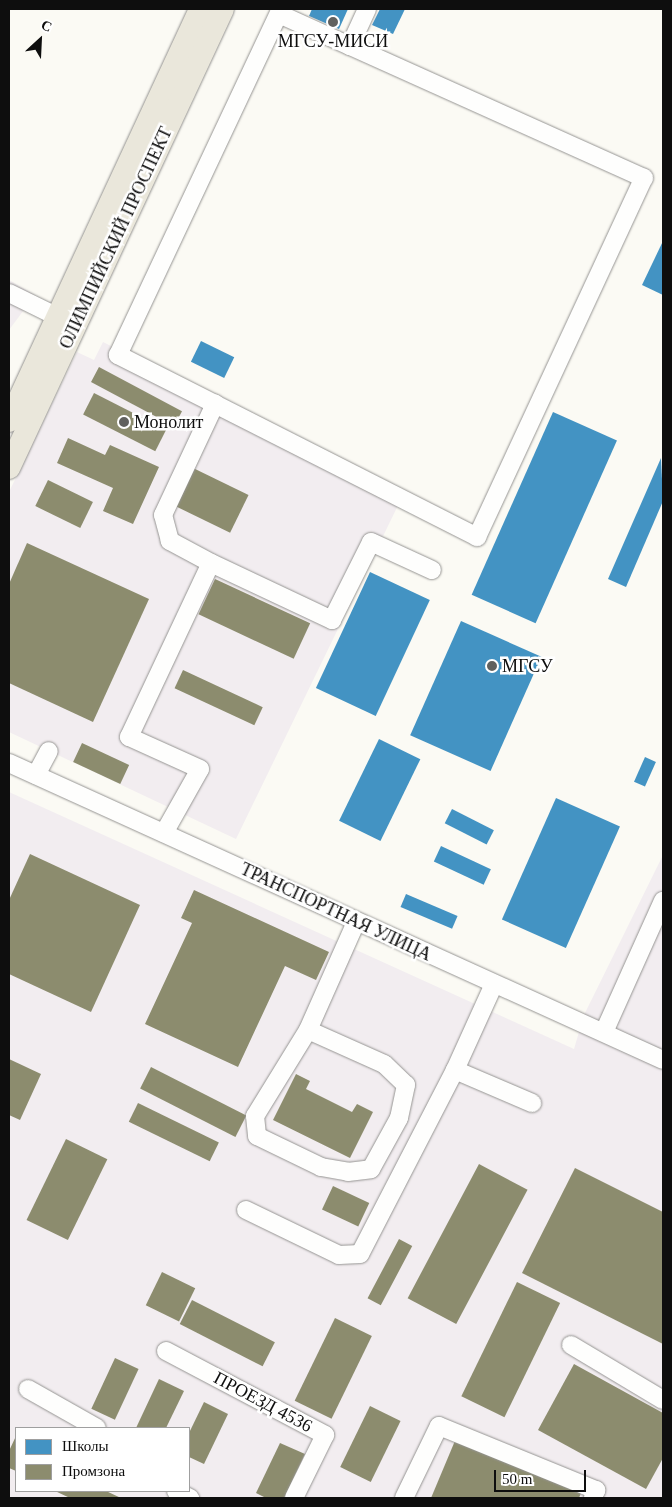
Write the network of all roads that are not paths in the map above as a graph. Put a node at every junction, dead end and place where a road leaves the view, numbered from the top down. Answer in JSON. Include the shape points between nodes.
{"nodes":[{"id":1,"x":200,"y":9,"type":"edge"},
{"id":2,"x":223,"y":9,"type":"edge"},
{"id":3,"x":367,"y":9,"type":"edge"},
{"id":4,"x":280,"y":12,"type":"edge"},
{"id":5,"x":350,"y":46,"type":"junction"},
{"id":6,"x":9,"y":293,"type":"edge"},
{"id":7,"x":56,"y":316,"type":"junction"},
{"id":8,"x":215,"y":404,"type":"junction"},
{"id":9,"x":9,"y":421,"type":"edge"},
{"id":10,"x":9,"y":468,"type":"edge"},
{"id":11,"x":211,"y":564,"type":"junction"},
{"id":12,"x":432,"y":570,"type":"dead end"},
{"id":13,"x":49,"y":751,"type":"dead end"},
{"id":14,"x":9,"y":763,"type":"edge"},
{"id":15,"x":36,"y":776,"type":"junction"},
{"id":16,"x":164,"y":833,"type":"junction"},
{"id":17,"x":663,"y":901,"type":"edge"},
{"id":18,"x":356,"y":922,"type":"junction"},
{"id":19,"x":494,"y":984,"type":"junction"},
{"id":20,"x":308,"y":1030,"type":"junction"},
{"id":21,"x":604,"y":1032,"type":"junction"},
{"id":22,"x":663,"y":1060,"type":"edge"},
{"id":23,"x":455,"y":1070,"type":"junction"},
{"id":24,"x":532,"y":1103,"type":"dead end"},
{"id":25,"x":246,"y":1210,"type":"dead end"},
{"id":26,"x":571,"y":1345,"type":"dead end"},
{"id":27,"x":166,"y":1352,"type":"dead end"},
{"id":28,"x":28,"y":1389,"type":"dead end"},
{"id":29,"x":663,"y":1400,"type":"edge"},
{"id":30,"x":94,"y":1427,"type":"edge"},
{"id":31,"x":178,"y":1492,"type":"edge"},
{"id":32,"x":190,"y":1498,"type":"edge"},
{"id":33,"x":294,"y":1498,"type":"edge"},
{"id":34,"x":404,"y":1498,"type":"edge"},
{"id":35,"x":592,"y":1498,"type":"edge"}],
"edges":[{"from":1,"to":7,"type":"main road","name":"ОЛИМПИЙСКИЙ ПРОСПЕКТ"},
{"from":2,"to":10,"type":"main road","name":"ОЛИМПИЙСКИЙ ПРОСПЕКТ"},
{"from":3,"to":5,"type":"street"},
{"from":4,"to":5,"type":"street"},
{"from":4,"to":8,"type":"street","via":[[118,355]]},
{"from":5,"to":8,"type":"street","via":[[644,178],[477,537]]},
{"from":6,"to":7,"type":"street"},
{"from":7,"to":9,"type":"main road","name":"ОЛИМПИЙСКИЙ ПРОСПЕКТ"},
{"from":8,"to":11,"type":"street","via":[[163,515],[170,541]]},
{"from":11,"to":12,"type":"street","via":[[332,620],[371,542]]},
{"from":11,"to":16,"type":"street","via":[[129,737],[200,769]]},
{"from":13,"to":15,"type":"street"},
{"from":14,"to":15,"type":"street","name":"ТРАНСПОРТНАЯ УЛИЦА"},
{"from":15,"to":16,"type":"street","name":"ТРАНСПОРТНАЯ УЛИЦА"},
{"from":16,"to":18,"type":"street","name":"ТРАНСПОРТНАЯ УЛИЦА"},
{"from":17,"to":21,"type":"street"},
{"from":18,"to":19,"type":"street","name":"ТРАНСПОРТНАЯ УЛИЦА"},
{"from":18,"to":20,"type":"street"},
{"from":19,"to":21,"type":"street","name":"ТРАНСПОРТНАЯ УЛИЦА"},
{"from":19,"to":23,"type":"street"},
{"from":20,"to":20,"type":"street","via":[[384,1064],[406,1085],[399,1118],[371,1169],[348,1172],[321,1167],[257,1136],[255,1116]]},
{"from":21,"to":22,"type":"street","name":"ТРАНСПОРТНАЯ УЛИЦА"},
{"from":23,"to":24,"type":"street"},
{"from":23,"to":25,"type":"street","via":[[360,1254],[339,1255]]},
{"from":26,"to":29,"type":"street"},
{"from":27,"to":33,"type":"street","name":"ПРОЕЗД 4536","via":[[325,1435]]},
{"from":28,"to":30,"type":"street"},
{"from":31,"to":32,"type":"street"},
{"from":34,"to":35,"type":"street","via":[[439,1426],[596,1490]]}]}
